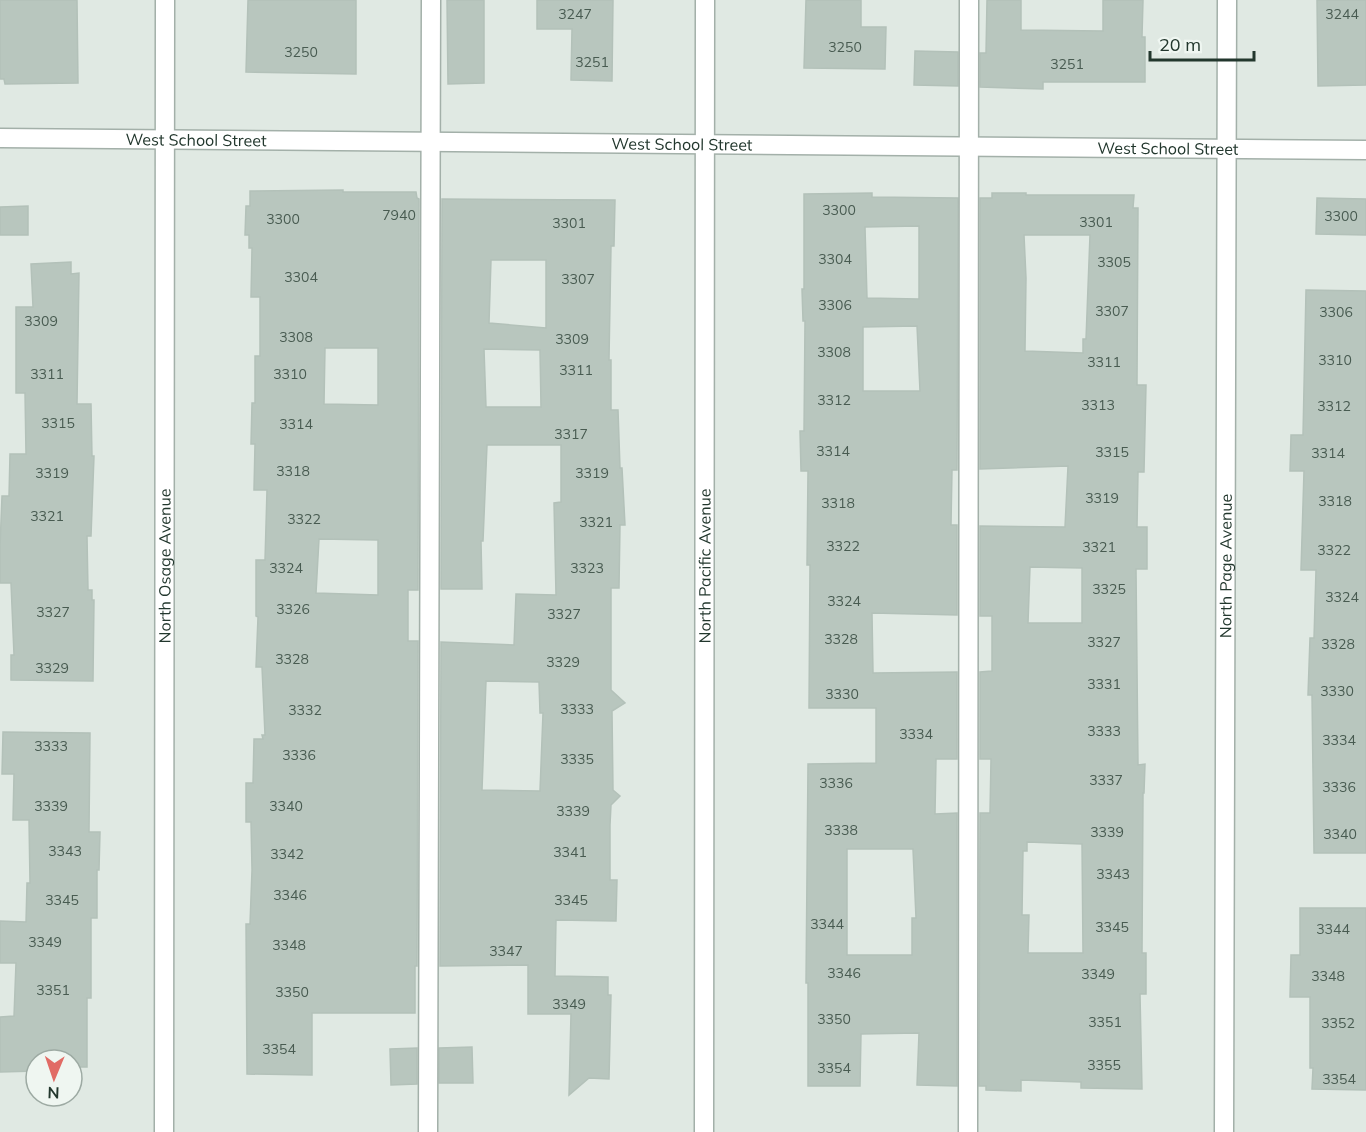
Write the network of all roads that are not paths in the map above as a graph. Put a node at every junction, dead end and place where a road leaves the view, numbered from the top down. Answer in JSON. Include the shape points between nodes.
{"nodes":[{"id":1,"x":165,"y":0,"type":"edge"},
{"id":2,"x":431,"y":0,"type":"edge"},
{"id":3,"x":705,"y":0,"type":"edge"},
{"id":4,"x":969,"y":0,"type":"edge"},
{"id":5,"x":1227,"y":0,"type":"edge"},
{"id":6,"x":0,"y":138,"type":"edge"},
{"id":7,"x":164,"y":139,"type":"junction"},
{"id":8,"x":430,"y":141,"type":"junction"},
{"id":9,"x":705,"y":144,"type":"junction"},
{"id":10,"x":969,"y":147,"type":"junction"},
{"id":11,"x":1227,"y":149,"type":"junction"},
{"id":12,"x":1366,"y":150,"type":"edge"},
{"id":13,"x":165,"y":1132,"type":"edge"},
{"id":14,"x":428,"y":1132,"type":"edge"},
{"id":15,"x":704,"y":1132,"type":"edge"},
{"id":16,"x":968,"y":1132,"type":"edge"},
{"id":17,"x":1224,"y":1132,"type":"edge"}],
"edges":[{"from":1,"to":7,"type":"street","name":"North Osage Avenue"},
{"from":2,"to":8,"type":"street"},
{"from":3,"to":9,"type":"street","name":"North Pacific Avenue"},
{"from":4,"to":10,"type":"street"},
{"from":5,"to":11,"type":"street","name":"North Page Avenue"},
{"from":6,"to":7,"type":"street","name":"West School Street"},
{"from":7,"to":8,"type":"street","name":"West School Street"},
{"from":7,"to":13,"type":"street","name":"North Osage Avenue"},
{"from":8,"to":9,"type":"street","name":"West School Street"},
{"from":8,"to":14,"type":"street"},
{"from":9,"to":10,"type":"street","name":"West School Street"},
{"from":9,"to":15,"type":"street","name":"North Pacific Avenue"},
{"from":10,"to":11,"type":"street","name":"West School Street"},
{"from":10,"to":16,"type":"street"},
{"from":11,"to":12,"type":"street","name":"West School Street"},
{"from":11,"to":17,"type":"street","name":"North Page Avenue"}]}
